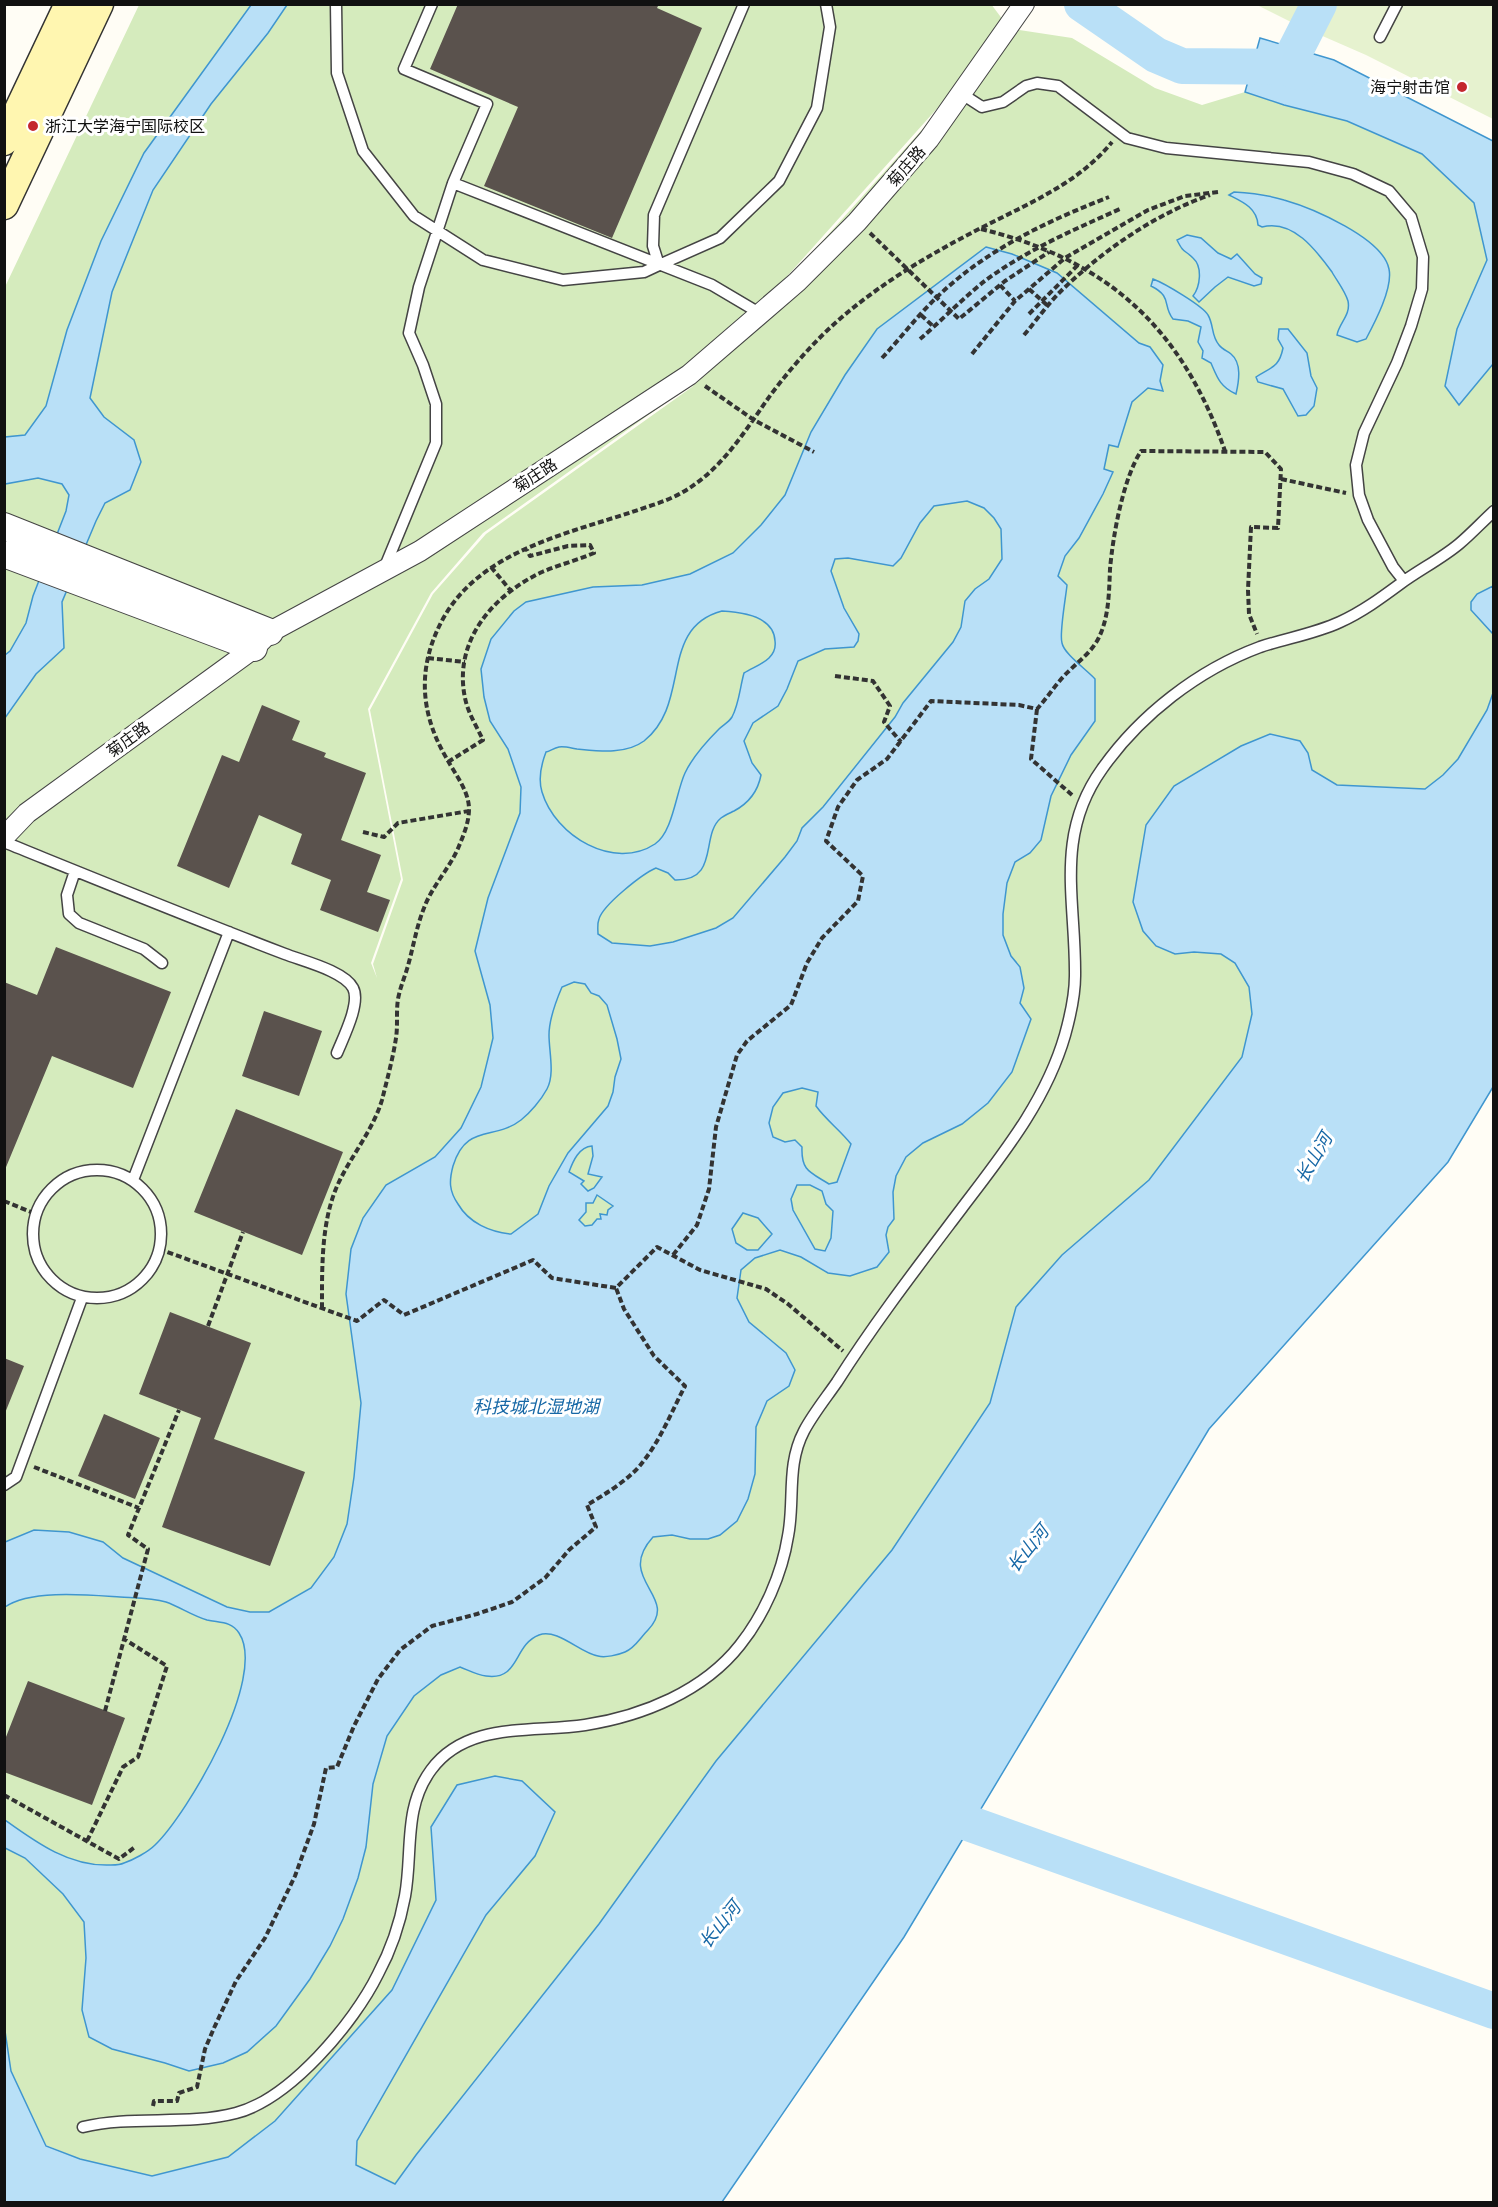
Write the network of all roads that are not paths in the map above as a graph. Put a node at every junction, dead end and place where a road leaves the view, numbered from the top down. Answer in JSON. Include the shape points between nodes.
{"nodes":[{"id":1,"x":69,"y":4,"type":"edge"},
{"id":2,"x":99,"y":4,"type":"edge"},
{"id":3,"x":336,"y":4,"type":"edge"},
{"id":4,"x":432,"y":4,"type":"edge"},
{"id":5,"x":744,"y":4,"type":"edge"},
{"id":6,"x":826,"y":4,"type":"edge"},
{"id":7,"x":1024,"y":4,"type":"edge"},
{"id":8,"x":1397,"y":4,"type":"edge"},
{"id":9,"x":1380,"y":37,"type":"dead end"},
{"id":10,"x":962,"y":94,"type":"junction"},
{"id":11,"x":4,"y":141,"type":"edge"},
{"id":12,"x":453,"y":183,"type":"junction"},
{"id":13,"x":4,"y":205,"type":"edge"},
{"id":14,"x":437,"y":231,"type":"junction"},
{"id":15,"x":659,"y":265,"type":"junction"},
{"id":16,"x":761,"y":314,"type":"junction"},
{"id":17,"x":1494,"y":511,"type":"edge"},
{"id":18,"x":4,"y":526,"type":"edge"},
{"id":19,"x":4,"y":554,"type":"edge"},
{"id":20,"x":384,"y":570,"type":"junction"},
{"id":21,"x":1404,"y":581,"type":"junction"},
{"id":22,"x":134,"y":590,"type":"junction"},
{"id":23,"x":262,"y":640,"type":"junction"},
{"id":24,"x":4,"y":837,"type":"edge"},
{"id":25,"x":4,"y":842,"type":"edge"},
{"id":26,"x":75,"y":871,"type":"junction"},
{"id":27,"x":229,"y":933,"type":"junction"},
{"id":28,"x":162,"y":963,"type":"dead end"},
{"id":29,"x":337,"y":1053,"type":"dead end"},
{"id":30,"x":133,"y":1180,"type":"junction"},
{"id":31,"x":82,"y":1298,"type":"junction"},
{"id":32,"x":4,"y":1485,"type":"edge"},
{"id":33,"x":83,"y":2127,"type":"dead end"}],
"edges":[{"from":1,"to":11,"type":"main road"},
{"from":2,"to":13,"type":"main road"},
{"from":3,"to":14,"type":"lane","via":[[336,73],[363,151],[414,216]]},
{"from":4,"to":12,"type":"lane","via":[[404,69],[487,104]]},
{"from":5,"to":15,"type":"lane","via":[[654,214],[653,246]]},
{"from":6,"to":15,"type":"lane","via":[[830,27],[817,108],[779,181],[720,238]]},
{"from":7,"to":10,"type":"street","name":"菊庄路"},
{"from":8,"to":9,"type":"lane"},
{"from":10,"to":16,"type":"street","name":"菊庄路","via":[[930,139],[857,222]]},
{"from":10,"to":21,"type":"lane","via":[[982,107],[1003,102],[1037,82],[1058,86],[1128,138],[1166,148],[1309,162],[1353,174],[1389,191],[1411,217],[1423,256],[1422,289],[1397,363],[1364,433],[1356,465],[1359,495],[1377,538]]},
{"from":12,"to":14,"type":"lane"},
{"from":12,"to":15,"type":"lane"},
{"from":14,"to":15,"type":"lane","via":[[483,260],[562,280],[644,272]]},
{"from":14,"to":20,"type":"lane","via":[[409,333],[436,404],[436,443]]},
{"from":15,"to":16,"type":"lane","via":[[712,285]]},
{"from":16,"to":20,"type":"street","name":"菊庄路","via":[[689,375],[420,551]]},
{"from":17,"to":21,"type":"lane","via":[[1458,544]]},
{"from":18,"to":22,"type":"street"},
{"from":19,"to":22,"type":"street"},
{"from":20,"to":23,"type":"street","name":"菊庄路"},
{"from":21,"to":33,"type":"lane","via":[[1382,599],[1341,622],[1262,646],[1196,679],[1151,713],[1105,764],[1084,796],[1073,840],[1070,893],[1075,981],[1065,1034],[1051,1073],[1036,1106],[1005,1152],[853,1357],[803,1432],[792,1460],[789,1534],[779,1570],[763,1609],[742,1643],[693,1688],[619,1718],[581,1726],[484,1734],[457,1746],[434,1765],[418,1790],[410,1819],[405,1896],[395,1938],[376,1980],[351,2018],[309,2066],[277,2094],[241,2112],[208,2118],[122,2121]]},
{"from":22,"to":23,"type":"street"},
{"from":23,"to":24,"type":"street","name":"菊庄路","via":[[27,813]]},
{"from":25,"to":26,"type":"lane"},
{"from":26,"to":27,"type":"lane"},
{"from":26,"to":28,"type":"lane","via":[[67,895],[69,914],[79,923],[144,949]]},
{"from":27,"to":29,"type":"lane","via":[[347,980],[354,990],[355,1005]]},
{"from":27,"to":30,"type":"lane"},
{"from":30,"to":31,"type":"lane","via":[[149,1195],[159,1215],[161,1236],[156,1258],[146,1276],[130,1289],[111,1297]]},
{"from":30,"to":31,"type":"lane","via":[[113,1171],[91,1169],[70,1175],[52,1188],[39,1205],[33,1225],[33,1246],[40,1265],[53,1282]]},
{"from":31,"to":32,"type":"lane","via":[[16,1477]]}]}
